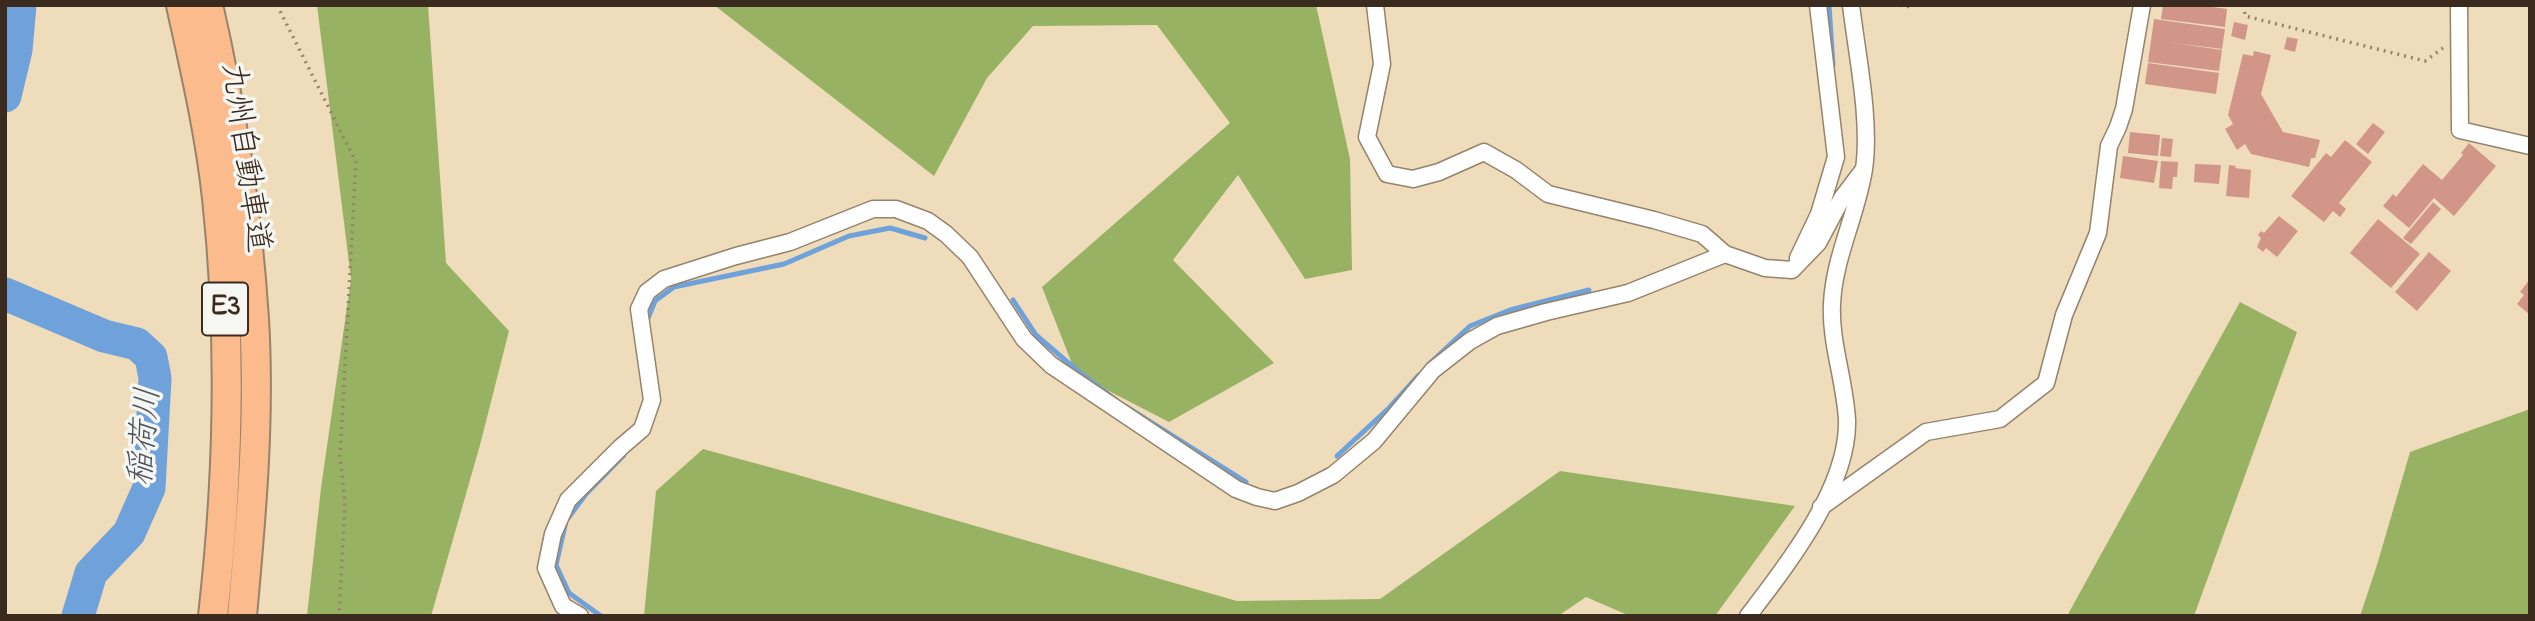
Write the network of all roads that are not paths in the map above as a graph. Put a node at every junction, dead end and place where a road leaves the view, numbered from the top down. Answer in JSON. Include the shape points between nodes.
{"nodes":[{"id":1,"x":180,"y":5,"type":"edge"},
{"id":2,"x":208,"y":5,"type":"edge"},
{"id":3,"x":1375,"y":5,"type":"edge"},
{"id":4,"x":1818,"y":5,"type":"edge"},
{"id":5,"x":1851,"y":5,"type":"edge"},
{"id":6,"x":2142,"y":5,"type":"edge"},
{"id":7,"x":2459,"y":5,"type":"edge"},
{"id":8,"x":2530,"y":146,"type":"edge"},
{"id":9,"x":1864,"y":169,"type":"junction"},
{"id":10,"x":1725,"y":254,"type":"junction"},
{"id":11,"x":1792,"y":270,"type":"junction"},
{"id":12,"x":1821,"y":507,"type":"junction"},
{"id":13,"x":213,"y":616,"type":"edge"},
{"id":14,"x":242,"y":616,"type":"edge"},
{"id":15,"x":580,"y":616,"type":"edge"},
{"id":16,"x":1748,"y":616,"type":"edge"}],
"edges":[{"from":1,"to":13,"type":"highway","name":"九州自動車道","number":"E3","via":[[199,84],[217,197],[227,325],[224,501]]},
{"from":2,"to":14,"type":"highway","name":"九州自動車道","number":"E3","via":[[225,77],[243,194],[254,321],[252,503]]},
{"from":3,"to":10,"type":"street","via":[[1382,64],[1367,137],[1388,174],[1413,179],[1484,152],[1548,194],[1702,234]]},
{"from":4,"to":11,"type":"street","via":[[1836,157],[1819,214]]},
{"from":5,"to":9,"type":"street","via":[[1864,124]]},
{"from":6,"to":12,"type":"street","via":[[2124,109],[2109,146],[2098,233],[2064,315],[2046,383],[2000,419],[1927,432]]},
{"from":7,"to":8,"type":"street","via":[[2460,130]]},
{"from":9,"to":11,"type":"street","via":[[1818,243]]},
{"from":9,"to":12,"type":"street","via":[[1832,302],[1846,412],[1844,448]]},
{"from":10,"to":11,"type":"street","via":[[1765,268]]},
{"from":10,"to":15,"type":"street","via":[[1628,293],[1497,326],[1433,370],[1374,441],[1333,475],[1275,500],[1236,489],[1051,365],[1024,339],[970,257],[937,227],[896,209],[873,209],[790,242],[664,279],[647,292],[639,309],[652,400],[642,429],[568,500],[553,534],[546,568],[563,606]]},
{"from":12,"to":16,"type":"street","via":[[1789,562]]}]}
